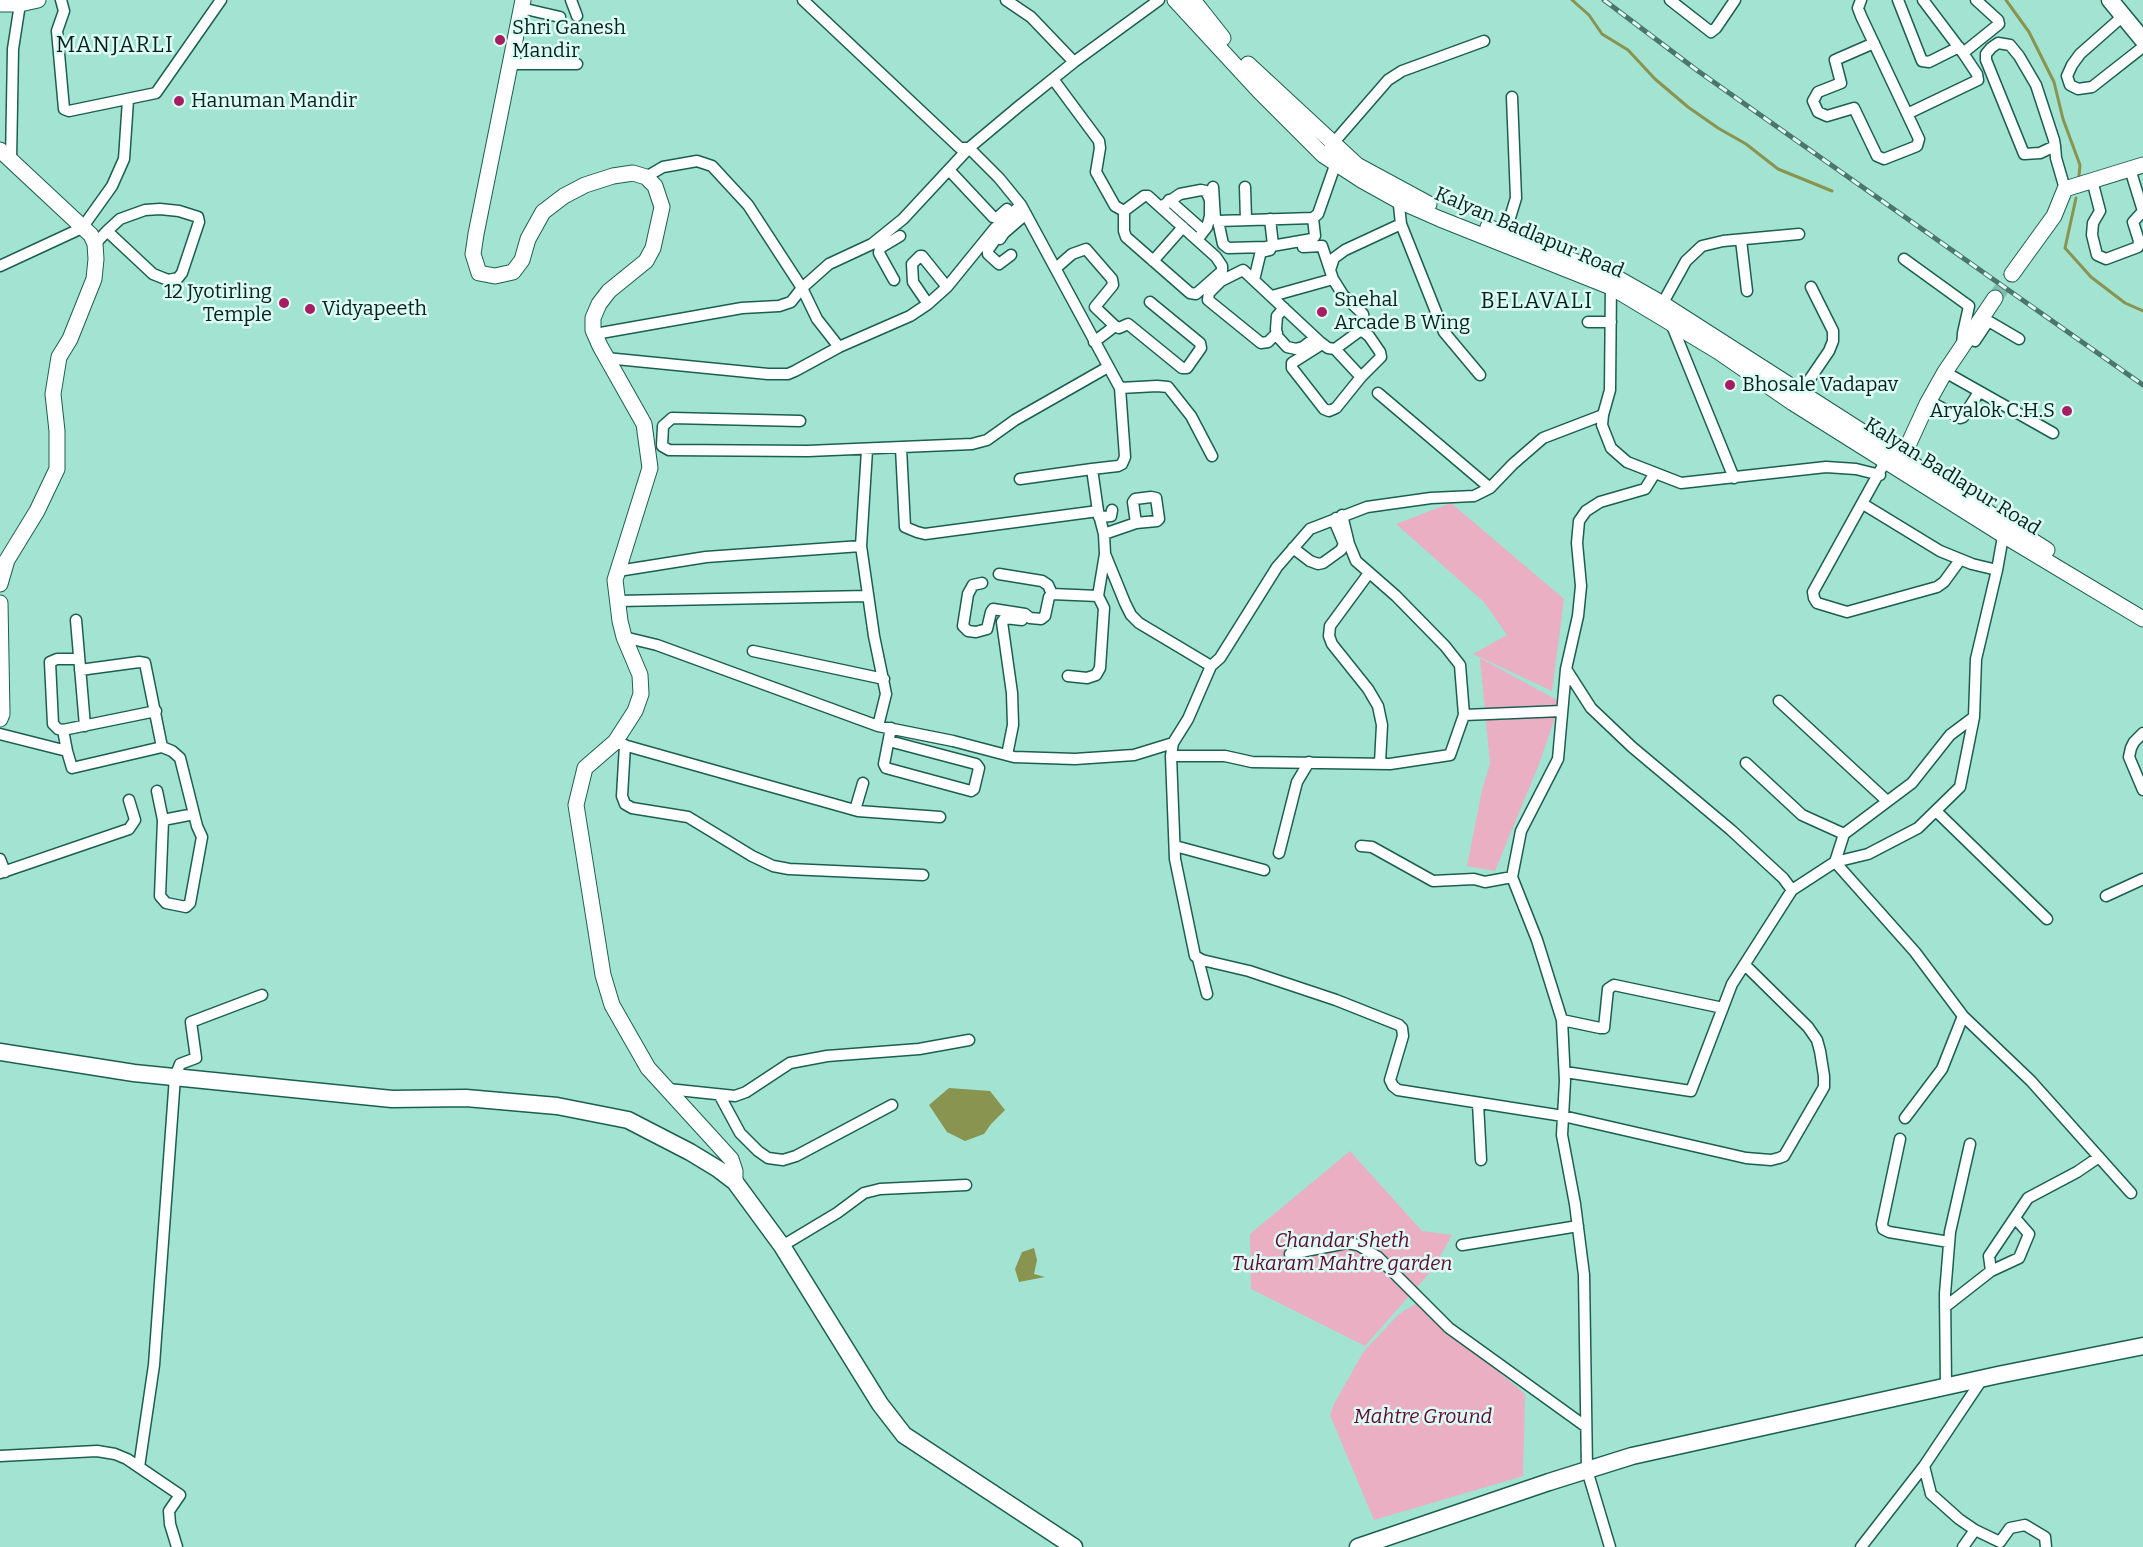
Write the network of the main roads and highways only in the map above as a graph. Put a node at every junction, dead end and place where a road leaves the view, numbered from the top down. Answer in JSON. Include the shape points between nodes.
{"nodes":[{"id":1,"x":2110,"y":0,"type":"edge"},
{"id":2,"x":2123,"y":8,"type":"edge"},
{"id":3,"x":2143,"y":23,"type":"edge"},
{"id":4,"x":2143,"y":40,"type":"edge"},
{"id":5,"x":0,"y":1052,"type":"edge"},
{"id":6,"x":2143,"y":1346,"type":"edge"},
{"id":7,"x":1074,"y":1547,"type":"edge"},
{"id":8,"x":1358,"y":1547,"type":"edge"}],
"edges":[{"from":1,"to":2,"type":"main road"},
{"from":2,"to":3,"type":"main road"},
{"from":2,"to":4,"type":"main road"},
{"from":5,"to":7,"type":"main road","via":[[175,1077],[392,1099],[466,1098],[557,1106],[628,1120],[690,1152],[735,1182],[782,1246],[880,1404],[904,1435]]},
{"from":6,"to":8,"type":"main road","via":[[1643,1454]]}]}
